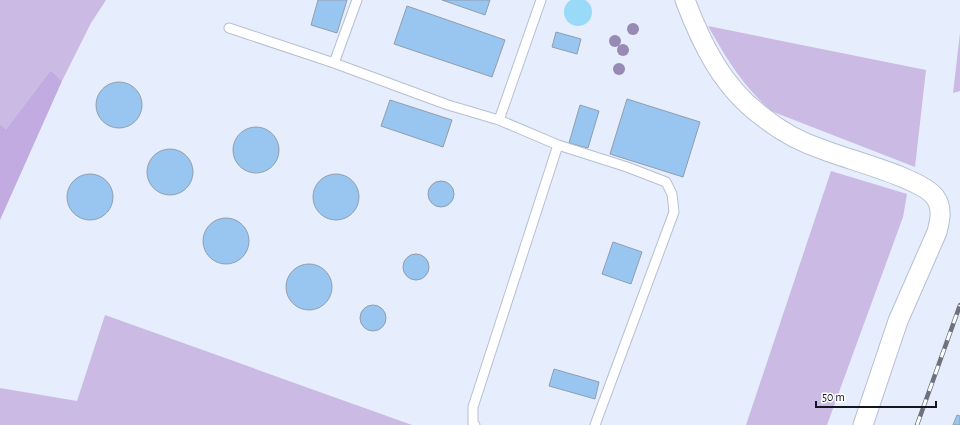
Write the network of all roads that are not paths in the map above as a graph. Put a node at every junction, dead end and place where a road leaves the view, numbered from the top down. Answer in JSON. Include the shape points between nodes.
{"nodes":[{"id":1,"x":357,"y":0,"type":"edge"},
{"id":2,"x":541,"y":0,"type":"edge"},
{"id":3,"x":685,"y":0,"type":"edge"},
{"id":4,"x":229,"y":28,"type":"dead end"},
{"id":5,"x":334,"y":62,"type":"junction"},
{"id":6,"x":499,"y":120,"type":"junction"},
{"id":7,"x":558,"y":145,"type":"junction"},
{"id":8,"x":475,"y":425,"type":"edge"},
{"id":9,"x":595,"y":425,"type":"edge"},
{"id":10,"x":863,"y":425,"type":"edge"}],
"edges":[{"from":1,"to":5,"type":"lane"},
{"from":2,"to":6,"type":"lane"},
{"from":3,"to":10,"type":"street","via":[[711,59],[744,101],[763,118],[822,150],[919,184],[936,198],[940,207],[941,217],[937,232],[898,321]]},
{"from":4,"to":5,"type":"lane"},
{"from":5,"to":6,"type":"lane","via":[[448,105]]},
{"from":6,"to":7,"type":"lane"},
{"from":7,"to":8,"type":"lane","via":[[473,407]]},
{"from":7,"to":9,"type":"lane","via":[[666,182],[672,194],[674,212]]}]}
